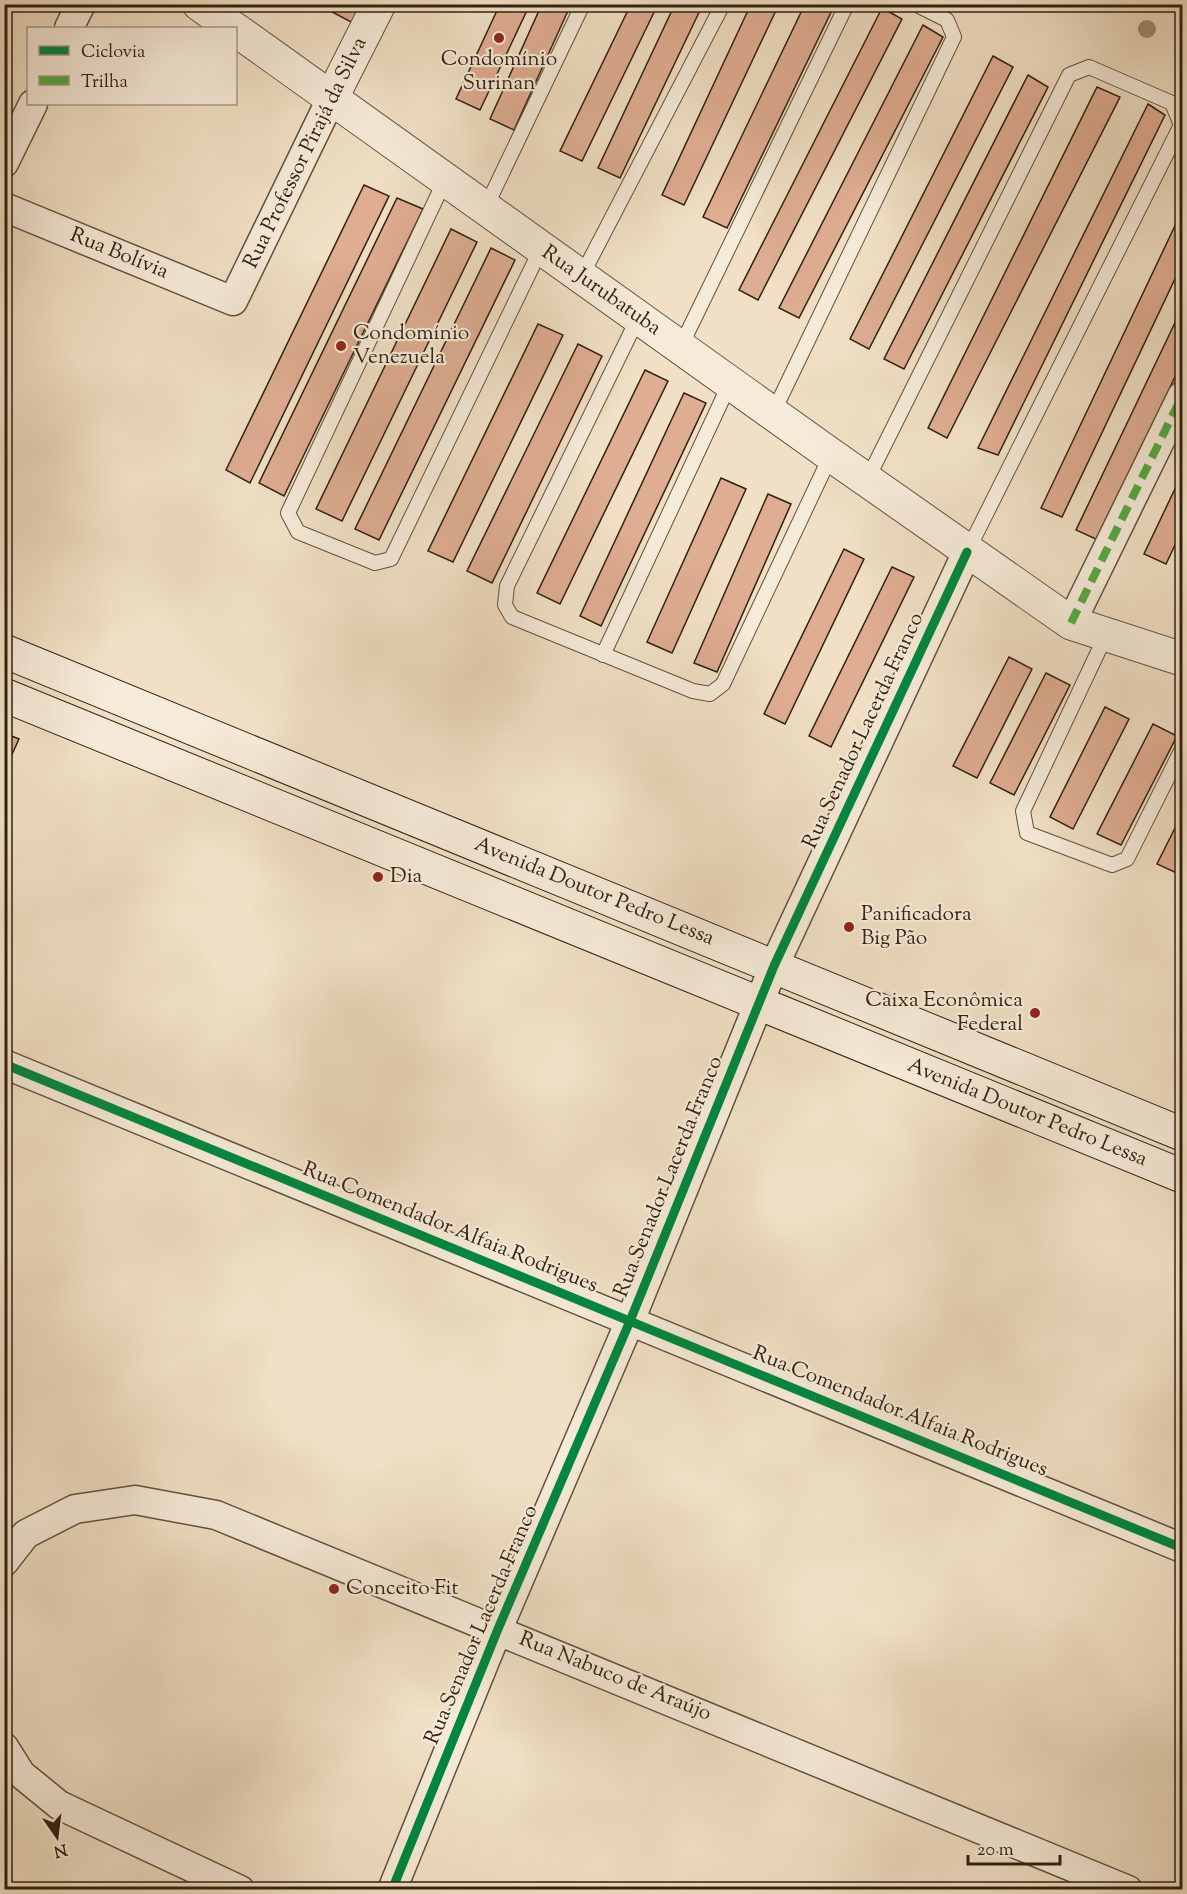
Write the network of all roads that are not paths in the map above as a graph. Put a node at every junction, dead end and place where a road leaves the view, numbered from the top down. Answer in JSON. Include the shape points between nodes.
{"nodes":[{"id":1,"x":81,"y":4,"type":"edge"},
{"id":2,"x":199,"y":4,"type":"edge"},
{"id":3,"x":379,"y":4,"type":"edge"},
{"id":4,"x":583,"y":4,"type":"edge"},
{"id":5,"x":723,"y":4,"type":"edge"},
{"id":6,"x":847,"y":4,"type":"edge"},
{"id":7,"x":915,"y":4,"type":"edge"},
{"id":8,"x":70,"y":27,"type":"edge"},
{"id":9,"x":231,"y":27,"type":"edge"},
{"id":10,"x":237,"y":31,"type":"edge"},
{"id":11,"x":331,"y":99,"type":"junction"},
{"id":12,"x":33,"y":105,"type":"edge"},
{"id":13,"x":4,"y":163,"type":"edge"},
{"id":14,"x":445,"y":180,"type":"junction"},
{"id":15,"x":4,"y":207,"type":"edge"},
{"id":16,"x":485,"y":209,"type":"junction"},
{"id":17,"x":540,"y":248,"type":"junction"},
{"id":18,"x":581,"y":277,"type":"junction"},
{"id":19,"x":233,"y":302,"type":"joint"},
{"id":20,"x":638,"y":318,"type":"junction"},
{"id":21,"x":680,"y":348,"type":"junction"},
{"id":22,"x":730,"y":383,"type":"junction"},
{"id":23,"x":1182,"y":396,"type":"edge"},
{"id":24,"x":773,"y":413,"type":"junction"},
{"id":25,"x":831,"y":455,"type":"junction"},
{"id":26,"x":867,"y":480,"type":"junction"},
{"id":27,"x":967,"y":552,"type":"junction"},
{"id":28,"x":1071,"y":623,"type":"junction"},
{"id":29,"x":1107,"y":634,"type":"junction"},
{"id":30,"x":4,"y":651,"type":"edge"},
{"id":31,"x":603,"y":655,"type":"junction"},
{"id":32,"x":1182,"y":659,"type":"edge"},
{"id":33,"x":4,"y":695,"type":"edge"},
{"id":34,"x":1182,"y":749,"type":"edge"},
{"id":35,"x":774,"y":966,"type":"junction"},
{"id":36,"x":759,"y":1004,"type":"junction"},
{"id":37,"x":4,"y":1064,"type":"edge"},
{"id":38,"x":1182,"y":1134,"type":"edge"},
{"id":39,"x":1182,"y":1176,"type":"edge"},
{"id":40,"x":630,"y":1321,"type":"junction"},
{"id":41,"x":1182,"y":1548,"type":"edge"},
{"id":42,"x":4,"y":1562,"type":"edge"},
{"id":43,"x":498,"y":1629,"type":"junction"},
{"id":44,"x":4,"y":1747,"type":"edge"},
{"id":45,"x":240,"y":1890,"type":"edge"},
{"id":46,"x":392,"y":1890,"type":"edge"},
{"id":47,"x":1128,"y":1890,"type":"edge"}],
"edges":[{"from":1,"to":8,"type":"street"},
{"from":2,"to":9,"type":"main road","name":"Rua Jurubatuba"},
{"from":3,"to":11,"type":"main road","name":"Rua Professor Pirajá da Silva"},
{"from":4,"to":16,"type":"lane"},
{"from":5,"to":18,"type":"lane"},
{"from":6,"to":21,"type":"lane"},
{"from":7,"to":24,"type":"lane","via":[[947,20],[954,37]]},
{"from":10,"to":11,"type":"main road","name":"Rua Jurubatuba"},
{"from":11,"to":14,"type":"main road","name":"Rua Jurubatuba"},
{"from":11,"to":19,"type":"street","name":"Rua Professor Pirajá da Silva"},
{"from":12,"to":13,"type":"street"},
{"from":14,"to":16,"type":"main road","name":"Rua Jurubatuba"},
{"from":14,"to":17,"type":"lane","via":[[288,513],[298,531],[375,563],[391,559]]},
{"from":15,"to":19,"type":"street","name":"Rua Bolívia"},
{"from":16,"to":17,"type":"main road","name":"Rua Jurubatuba"},
{"from":17,"to":18,"type":"main road","name":"Rua Jurubatuba"},
{"from":18,"to":20,"type":"main road","name":"Rua Jurubatuba"},
{"from":20,"to":21,"type":"main road","name":"Rua Jurubatuba"},
{"from":20,"to":31,"type":"lane","via":[[507,586],[505,605],[512,617]]},
{"from":21,"to":22,"type":"main road","name":"Rua Jurubatuba"},
{"from":22,"to":24,"type":"main road","name":"Rua Jurubatuba"},
{"from":22,"to":31,"type":"lane"},
{"from":23,"to":28,"type":"street"},
{"from":24,"to":25,"type":"main road","name":"Rua Jurubatuba"},
{"from":25,"to":26,"type":"main road","name":"Rua Jurubatuba"},
{"from":25,"to":31,"type":"lane","via":[[723,684],[710,694],[693,691]]},
{"from":26,"to":27,"type":"main road","name":"Rua Jurubatuba"},
{"from":26,"to":27,"type":"lane","via":[[1069,75],[1089,67],[1172,103],[1181,125]]},
{"from":27,"to":28,"type":"main road","name":"Rua Jurubatuba"},
{"from":27,"to":35,"type":"street","name":"Rua Senador Lacerda Franco"},
{"from":28,"to":29,"type":"main road","name":"Rua Jurubatuba"},
{"from":29,"to":32,"type":"main road","name":"Rua Jurubatuba"},
{"from":29,"to":34,"type":"lane","via":[[1023,811],[1027,833],[1112,866],[1127,860]]},
{"from":30,"to":35,"type":"main road","name":"Avenida Doutor Pedro Lessa"},
{"from":33,"to":36,"type":"main road","name":"Avenida Doutor Pedro Lessa"},
{"from":35,"to":36,"type":"street","name":"Rua Senador Lacerda Franco"},
{"from":35,"to":38,"type":"main road","name":"Avenida Doutor Pedro Lessa"},
{"from":36,"to":39,"type":"main road","name":"Avenida Doutor Pedro Lessa"},
{"from":36,"to":40,"type":"street","name":"Rua Senador Lacerda Franco"},
{"from":37,"to":40,"type":"street","name":"Rua Comendador Alfaia Rodrigues"},
{"from":40,"to":41,"type":"street","name":"Rua Comendador Alfaia Rodrigues"},
{"from":40,"to":43,"type":"street","name":"Rua Senador Lacerda Franco"},
{"from":42,"to":43,"type":"street","name":"Rua Nabuco de Araújo","via":[[26,1534],[75,1509],[135,1500],[216,1515]]},
{"from":43,"to":46,"type":"street","name":"Rua Senador Lacerda Franco"},
{"from":43,"to":47,"type":"street","name":"Rua Nabuco de Araújo"},
{"from":44,"to":45,"type":"street","via":[[21,1774],[58,1805]]}]}
